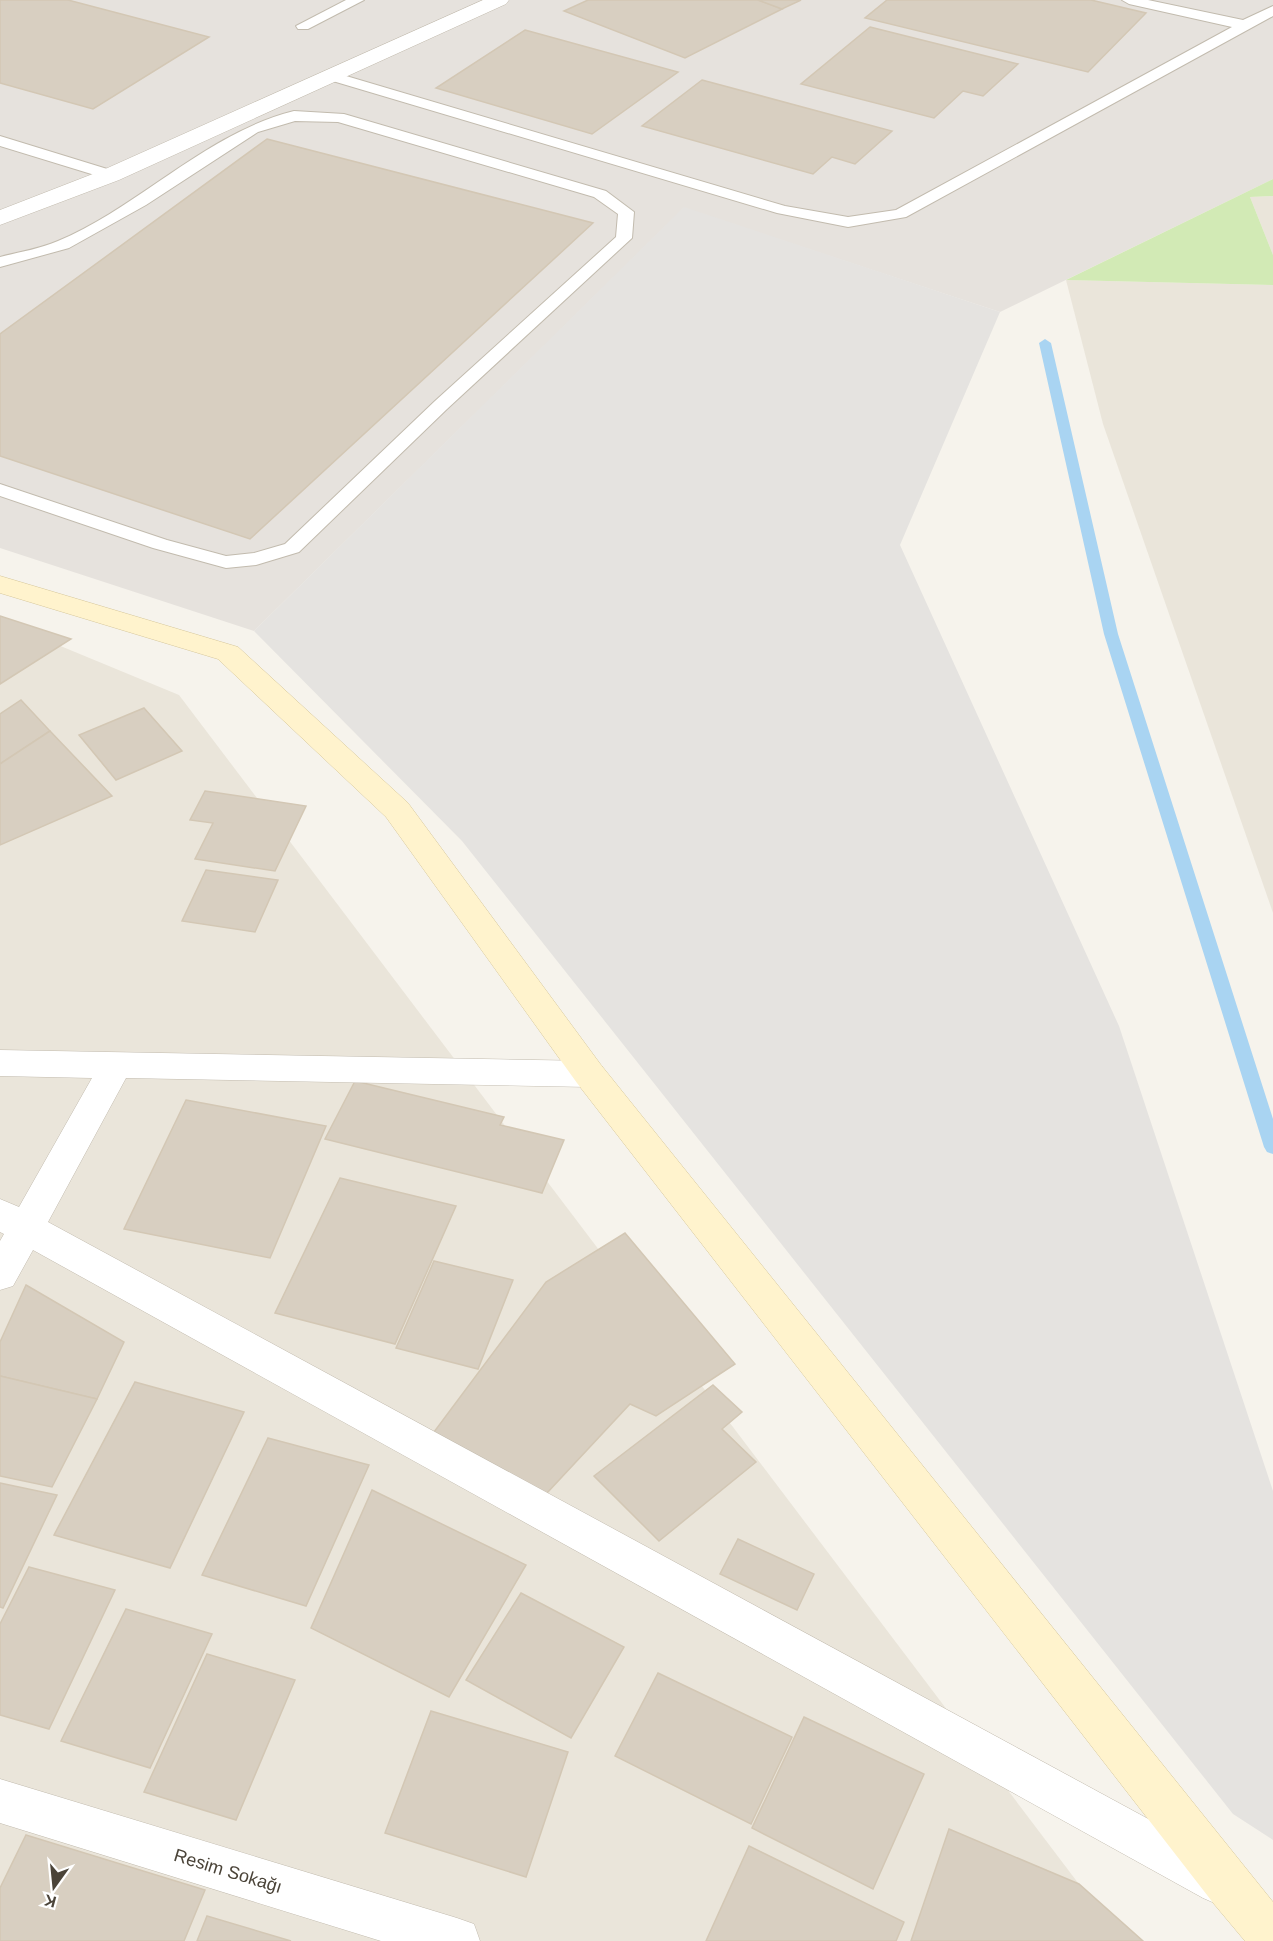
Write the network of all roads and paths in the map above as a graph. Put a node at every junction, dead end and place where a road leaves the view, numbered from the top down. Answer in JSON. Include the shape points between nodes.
{"nodes":[{"id":1,"x":357,"y":0,"type":"edge"},
{"id":2,"x":1129,"y":0,"type":"edge"},
{"id":3,"x":495,"y":1,"type":"edge"},
{"id":4,"x":1273,"y":10,"type":"edge"},
{"id":5,"x":1245,"y":25,"type":"junction"},
{"id":6,"x":303,"y":26,"type":"dead end"},
{"id":7,"x":332,"y":76,"type":"junction"},
{"id":8,"x":0,"y":141,"type":"edge"},
{"id":9,"x":111,"y":176,"type":"junction"},
{"id":10,"x":0,"y":218,"type":"edge"},
{"id":11,"x":0,"y":262,"type":"edge"},
{"id":12,"x":0,"y":490,"type":"edge"},
{"id":13,"x":0,"y":584,"type":"edge"},
{"id":14,"x":0,"y":1063,"type":"edge"},
{"id":15,"x":117,"y":1064,"type":"junction"},
{"id":16,"x":589,"y":1074,"type":"junction"},
{"id":17,"x":13,"y":1222,"type":"edge"},
{"id":18,"x":0,"y":1275,"type":"edge"},
{"id":19,"x":0,"y":1801,"type":"edge"},
{"id":20,"x":1230,"y":1888,"type":"junction"},
{"id":21,"x":1273,"y":1938,"type":"edge"},
{"id":22,"x":457,"y":1941,"type":"edge"}],
"edges":[{"from":1,"to":6,"type":"lane"},
{"from":2,"to":5,"type":"lane"},
{"from":3,"to":7,"type":"street"},
{"from":4,"to":5,"type":"lane"},
{"from":5,"to":7,"type":"lane","via":[[900,214],[848,222],[783,210]]},
{"from":7,"to":9,"type":"street"},
{"from":8,"to":9,"type":"lane"},
{"from":9,"to":10,"type":"street"},
{"from":11,"to":12,"type":"lane","via":[[63,245],[140,202],[253,129],[294,116],[339,117],[600,194],[626,212],[624,238],[292,548],[256,559],[226,562]]},
{"from":13,"to":16,"type":"main road","via":[[228,653],[397,810]]},
{"from":14,"to":15,"type":"street"},
{"from":15,"to":16,"type":"street"},
{"from":15,"to":17,"type":"street"},
{"from":16,"to":20,"type":"main road"},
{"from":17,"to":18,"type":"street"},
{"from":17,"to":20,"type":"street"},
{"from":19,"to":22,"type":"street","name":"Resim Sokağı"},
{"from":20,"to":21,"type":"main road"}]}
